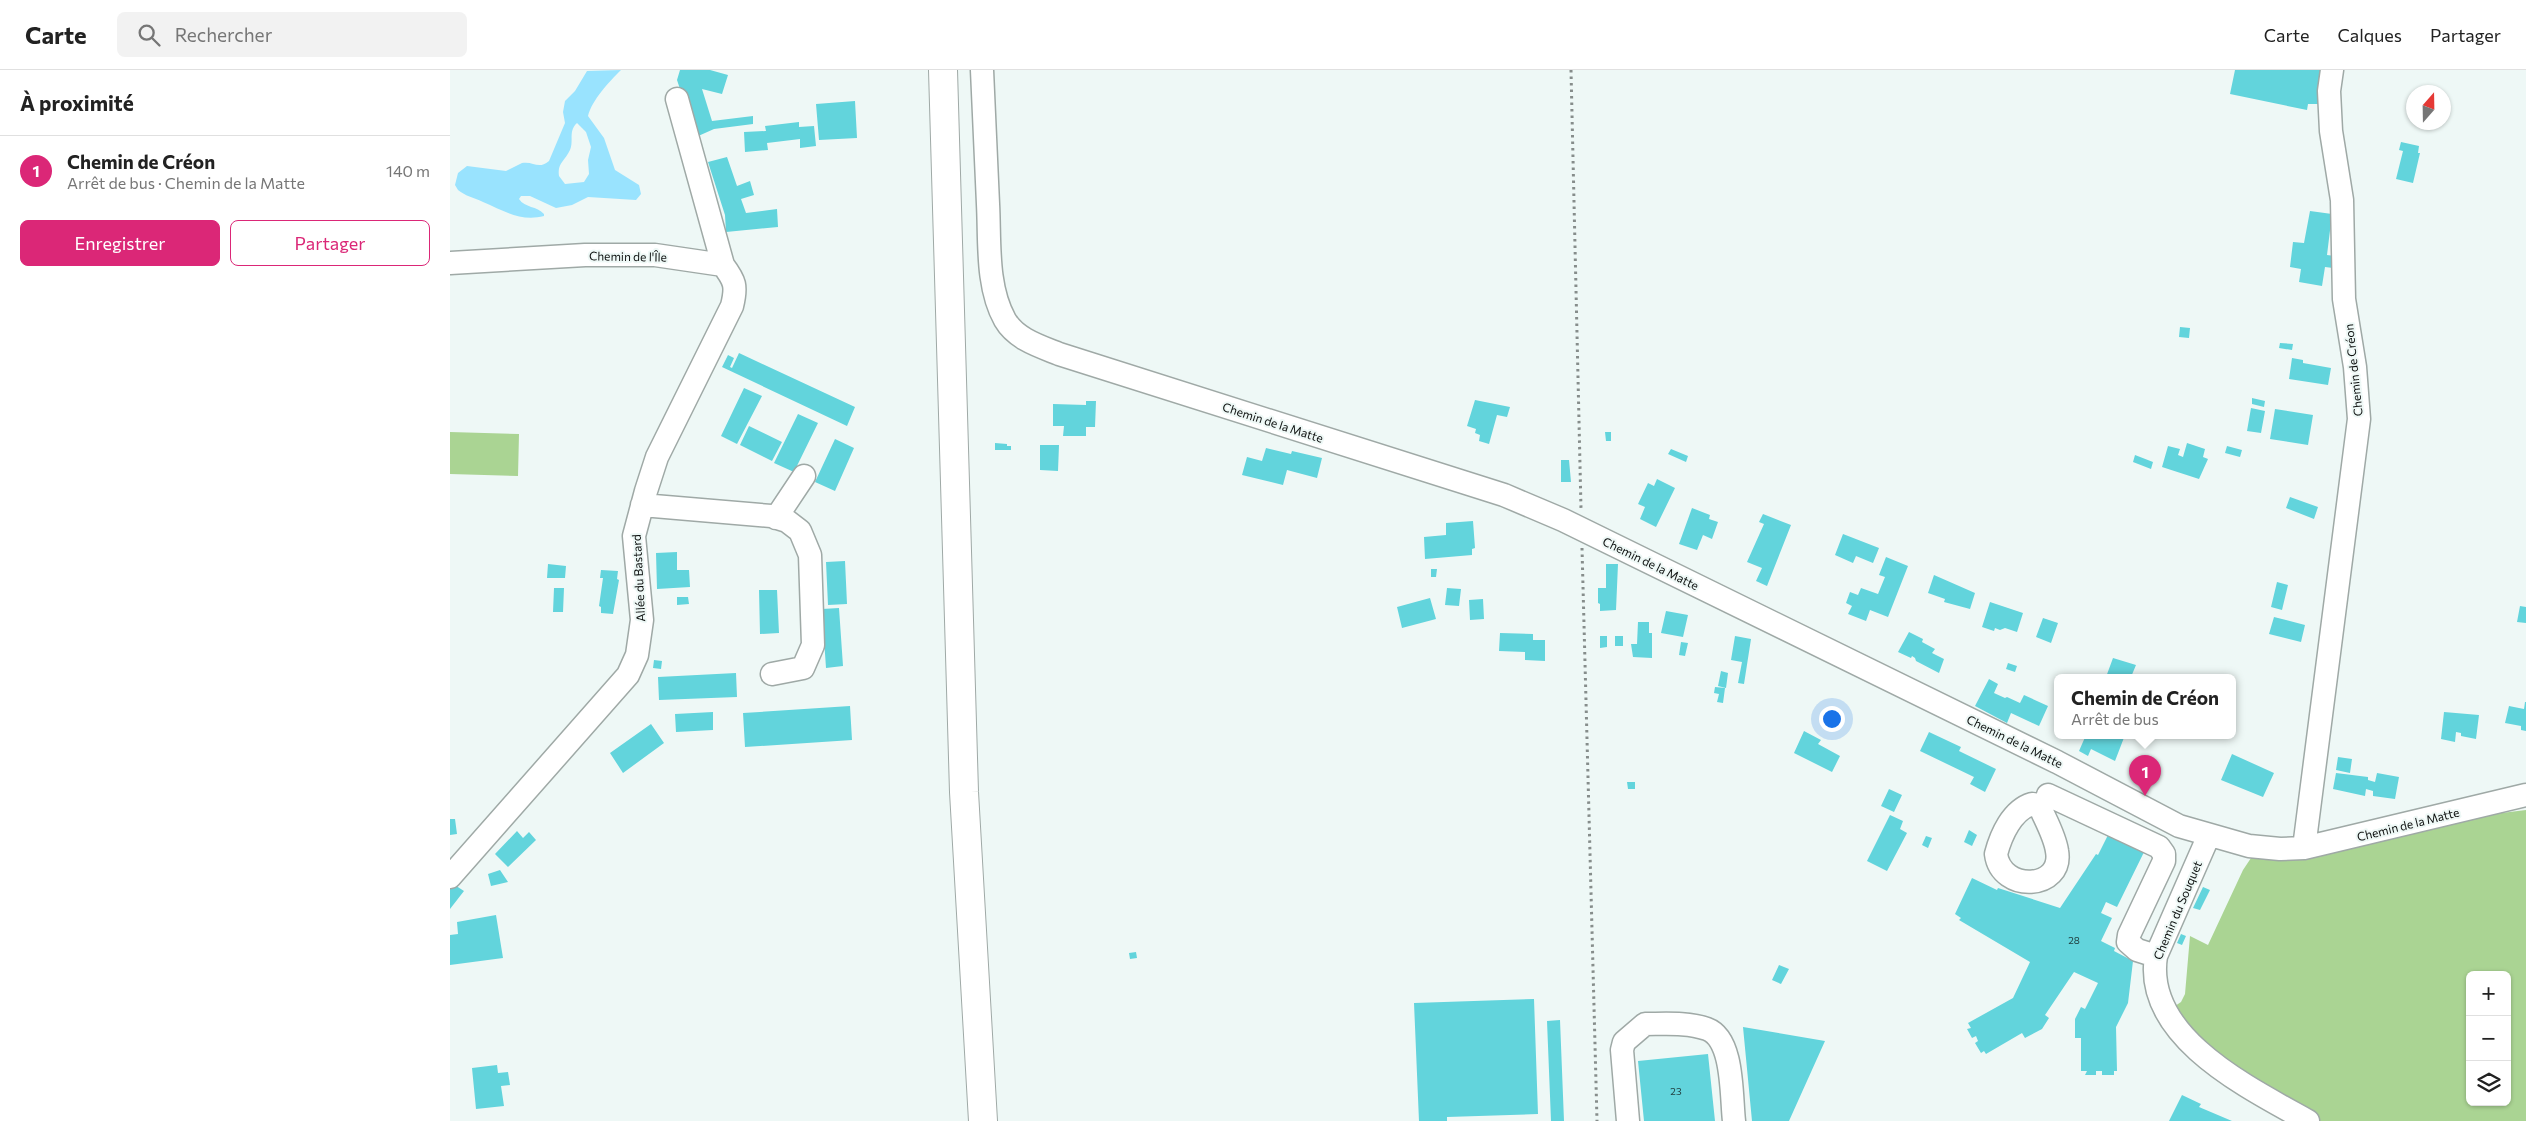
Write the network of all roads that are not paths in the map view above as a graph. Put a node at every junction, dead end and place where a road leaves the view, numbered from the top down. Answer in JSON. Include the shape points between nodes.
{"nodes":[{"id":1,"x":943,"y":70,"type":"edge"},
{"id":2,"x":982,"y":70,"type":"edge"},
{"id":3,"x":2332,"y":70,"type":"edge"},
{"id":4,"x":677,"y":99,"type":"dead end"},
{"id":5,"x":450,"y":263,"type":"edge"},
{"id":6,"x":723,"y":265,"type":"junction"},
{"id":7,"x":804,"y":476,"type":"dead end"},
{"id":8,"x":642,"y":505,"type":"junction"},
{"id":9,"x":776,"y":518,"type":"junction"},
{"id":10,"x":772,"y":674,"type":"dead end"},
{"id":11,"x":2057,"y":762,"type":"junction"},
{"id":12,"x":2526,"y":795,"type":"edge"},
{"id":13,"x":2209,"y":835,"type":"junction"},
{"id":14,"x":2304,"y":848,"type":"junction"},
{"id":15,"x":450,"y":878,"type":"edge"},
{"id":16,"x":2156,"y":956,"type":"junction"},
{"id":17,"x":983,"y":1121,"type":"edge"},
{"id":18,"x":1628,"y":1121,"type":"edge"},
{"id":19,"x":1734,"y":1121,"type":"edge"},
{"id":20,"x":2308,"y":1121,"type":"edge"}],
"edges":[{"from":1,"to":17,"type":"main road","via":[[964,782]]},
{"from":2,"to":11,"type":"street","name":"Chemin de la Matte","via":[[991,265],[996,298],[1005,320],[1017,334],[1059,354],[1504,496],[1581,529]]},
{"from":3,"to":14,"type":"street","name":"Chemin de Créon","via":[[2329,91],[2331,130],[2342,200],[2344,299],[2359,419]]},
{"from":4,"to":6,"type":"street"},
{"from":5,"to":6,"type":"street","name":"Chemin de l'Île","via":[[585,255],[654,255]]},
{"from":6,"to":8,"type":"street","name":"Allée du Bastard","via":[[736,290],[732,306],[657,457]]},
{"from":7,"to":9,"type":"street"},
{"from":8,"to":9,"type":"street"},
{"from":8,"to":15,"type":"street","name":"Allée du Bastard","via":[[634,536],[642,620],[637,655],[628,675]]},
{"from":9,"to":10,"type":"street","via":[[787,521],[800,531],[810,555],[813,645],[803,668]]},
{"from":11,"to":13,"type":"street","name":"Chemin de la Matte","via":[[2179,826]]},
{"from":11,"to":16,"type":"street","via":[[2046,782],[2043,800],[2159,847],[2164,854],[2164,861],[2128,942],[2137,950]]},
{"from":12,"to":14,"type":"street","name":"Chemin de la Matte"},
{"from":13,"to":14,"type":"street","name":"Chemin de la Matte","via":[[2249,846]]},
{"from":13,"to":16,"type":"street","name":"Chemin du Souquet"},
{"from":16,"to":20,"type":"street","name":"Chemin du Souquet","via":[[2153,973],[2156,992],[2170,1018],[2190,1041],[2214,1065],[2242,1084]]},
{"from":18,"to":19,"type":"street","via":[[1624,1042],[1645,1024],[1672,1023],[1707,1029],[1719,1037],[1726,1049]]}]}
